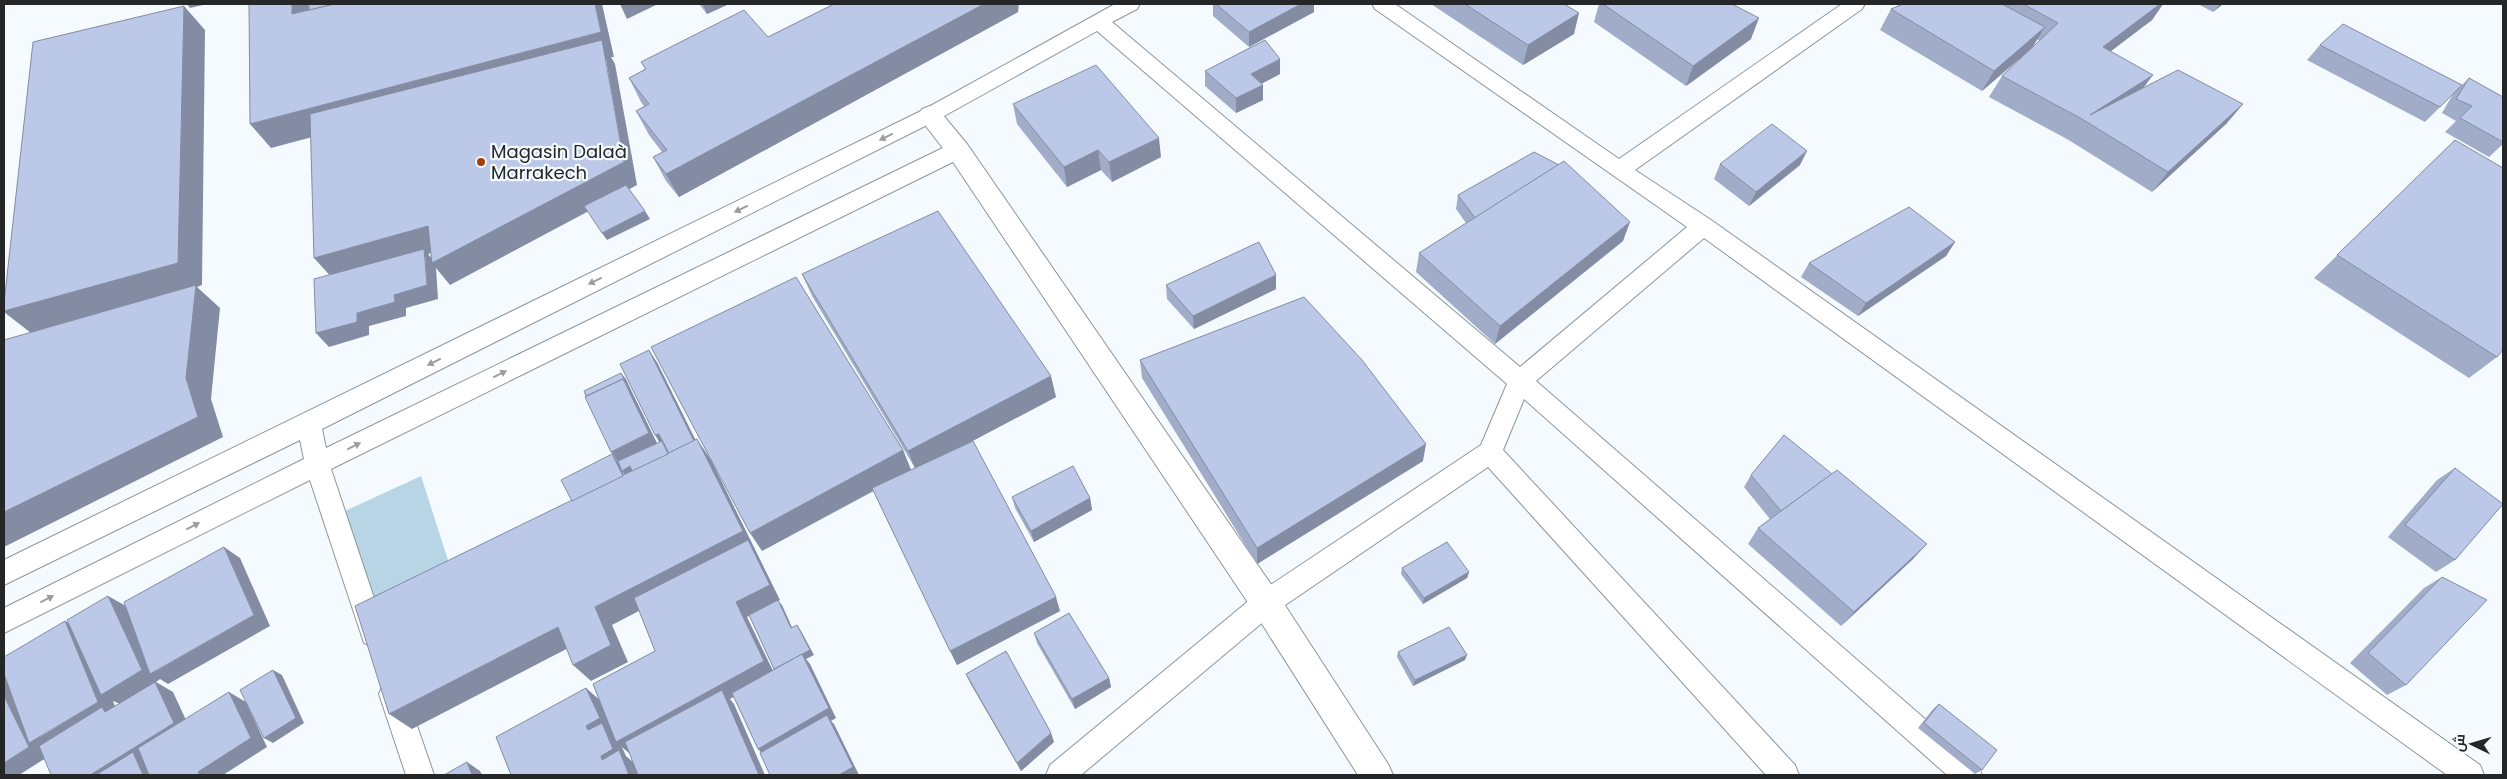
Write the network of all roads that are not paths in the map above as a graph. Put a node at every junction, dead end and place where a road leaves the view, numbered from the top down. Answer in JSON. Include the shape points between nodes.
{"nodes":[{"id":1,"x":1130,"y":4,"type":"edge"},
{"id":2,"x":1382,"y":4,"type":"edge"},
{"id":3,"x":1855,"y":4,"type":"edge"},
{"id":4,"x":1098,"y":21,"type":"junction"},
{"id":5,"x":930,"y":115,"type":"junction"},
{"id":6,"x":958,"y":150,"type":"junction"},
{"id":7,"x":1618,"y":170,"type":"junction"},
{"id":8,"x":1703,"y":226,"type":"junction"},
{"id":9,"x":1520,"y":381,"type":"junction"},
{"id":10,"x":309,"y":424,"type":"junction"},
{"id":11,"x":1490,"y":452,"type":"junction"},
{"id":12,"x":317,"y":464,"type":"junction"},
{"id":13,"x":4,"y":573,"type":"edge"},
{"id":14,"x":1266,"y":603,"type":"junction"},
{"id":15,"x":4,"y":621,"type":"edge"},
{"id":16,"x":420,"y":775,"type":"edge"},
{"id":17,"x":1060,"y":775,"type":"edge"},
{"id":18,"x":1377,"y":775,"type":"edge"},
{"id":19,"x":1785,"y":775,"type":"edge"},
{"id":20,"x":1968,"y":775,"type":"edge"},
{"id":21,"x":2470,"y":775,"type":"edge"}],
"edges":[{"from":1,"to":4,"type":"lane"},
{"from":2,"to":7,"type":"lane"},
{"from":3,"to":7,"type":"lane"},
{"from":4,"to":5,"type":"lane"},
{"from":4,"to":9,"type":"lane"},
{"from":5,"to":6,"type":"street"},
{"from":5,"to":10,"type":"lane","one_way":true},
{"from":12,"to":6,"type":"lane","one_way":true},
{"from":6,"to":14,"type":"street"},
{"from":7,"to":8,"type":"lane"},
{"from":8,"to":9,"type":"lane"},
{"from":8,"to":21,"type":"lane"},
{"from":9,"to":11,"type":"lane"},
{"from":9,"to":20,"type":"lane"},
{"from":10,"to":12,"type":"lane"},
{"from":10,"to":13,"type":"lane"},
{"from":11,"to":14,"type":"lane"},
{"from":11,"to":19,"type":"lane"},
{"from":15,"to":12,"type":"lane","one_way":true},
{"from":12,"to":16,"type":"lane"},
{"from":14,"to":17,"type":"lane"},
{"from":14,"to":18,"type":"street"}]}
